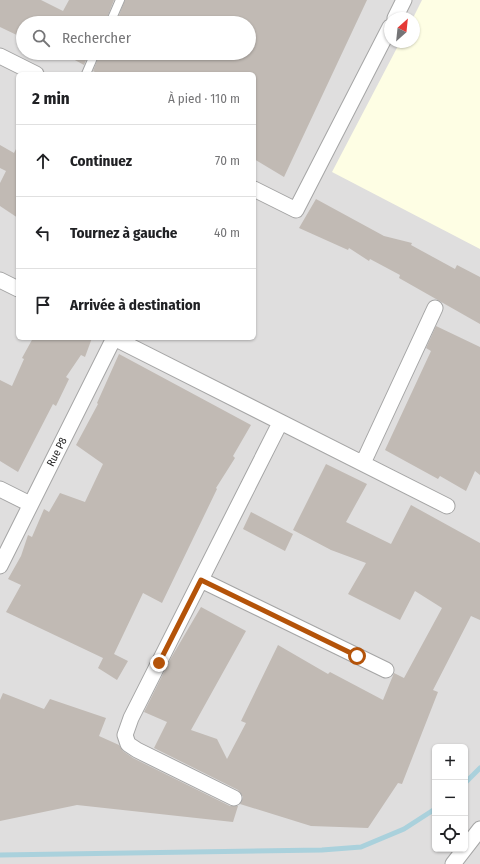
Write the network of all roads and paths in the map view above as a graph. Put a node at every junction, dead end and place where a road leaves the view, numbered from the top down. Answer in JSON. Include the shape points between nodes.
{"nodes":[{"id":1,"x":120,"y":0,"type":"edge"},
{"id":2,"x":113,"y":16,"type":"edge"},
{"id":3,"x":384,"y":39,"type":"edge"},
{"id":4,"x":0,"y":56,"type":"edge"},
{"id":5,"x":92,"y":60,"type":"edge"},
{"id":6,"x":32,"y":72,"type":"edge"},
{"id":7,"x":87,"y":72,"type":"edge"},
{"id":8,"x":256,"y":190,"type":"edge"},
{"id":9,"x":0,"y":280,"type":"edge"},
{"id":10,"x":16,"y":289,"type":"edge"},
{"id":11,"x":435,"y":308,"type":"dead end"},
{"id":12,"x":113,"y":340,"type":"edge"},
{"id":13,"x":118,"y":340,"type":"edge"},
{"id":14,"x":280,"y":423,"type":"junction"},
{"id":15,"x":363,"y":463,"type":"junction"},
{"id":16,"x":0,"y":489,"type":"edge"},
{"id":17,"x":30,"y":504,"type":"junction"},
{"id":18,"x":447,"y":506,"type":"dead end"},
{"id":19,"x":0,"y":566,"type":"edge"},
{"id":20,"x":201,"y":580,"type":"junction"},
{"id":21,"x":386,"y":670,"type":"dead end"},
{"id":22,"x":234,"y":798,"type":"dead end"},
{"id":23,"x":480,"y":829,"type":"edge"},
{"id":24,"x":453,"y":864,"type":"edge"}],
"edges":[{"from":1,"to":2,"type":"lane"},
{"from":3,"to":8,"type":"street","via":[[296,210]]},
{"from":4,"to":6,"type":"street"},
{"from":5,"to":7,"type":"lane"},
{"from":9,"to":10,"type":"street"},
{"from":11,"to":15,"type":"street"},
{"from":12,"to":17,"type":"street","name":"Rue P8"},
{"from":13,"to":14,"type":"street"},
{"from":14,"to":15,"type":"street"},
{"from":14,"to":20,"type":"street"},
{"from":15,"to":18,"type":"street"},
{"from":16,"to":17,"type":"street"},
{"from":17,"to":19,"type":"street","name":"Rue P8"},
{"from":20,"to":21,"type":"street"},
{"from":20,"to":22,"type":"street","via":[[131,718],[125,735],[128,744],[137,750]]},
{"from":23,"to":24,"type":"street"}]}
